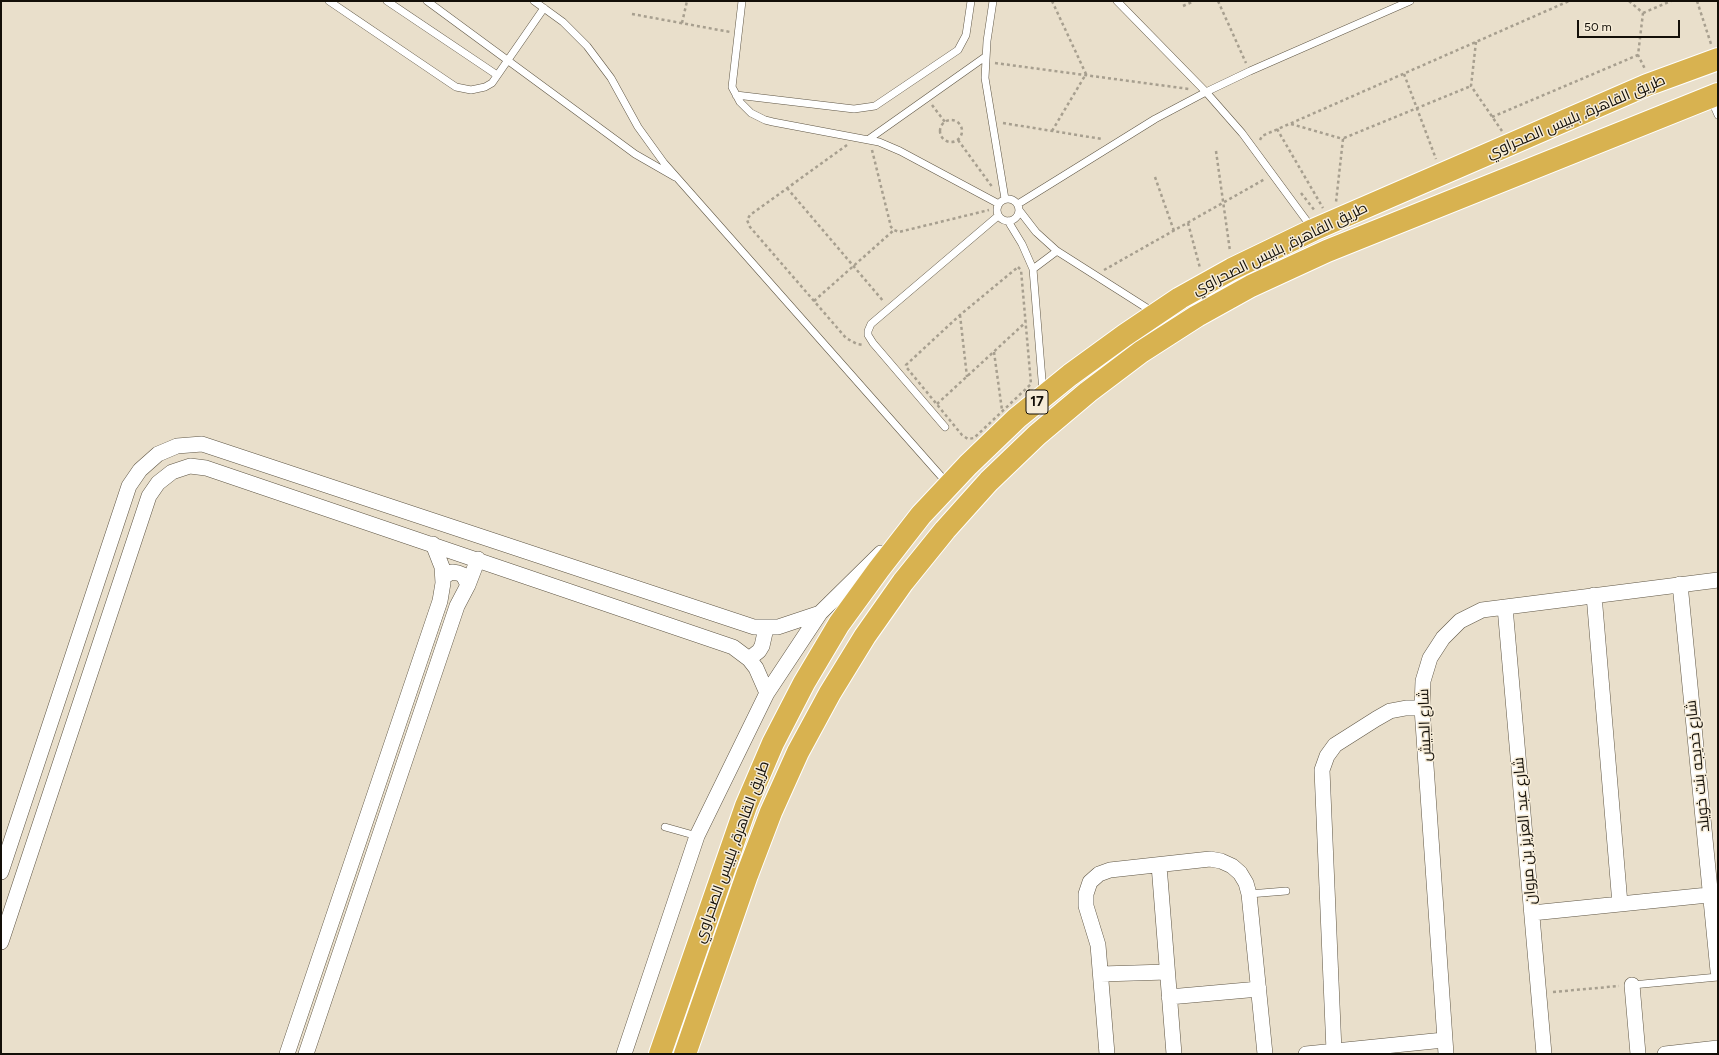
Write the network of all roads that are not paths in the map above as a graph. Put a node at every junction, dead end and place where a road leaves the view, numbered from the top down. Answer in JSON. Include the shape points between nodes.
{"nodes":[{"id":1,"x":329,"y":1,"type":"edge"},
{"id":2,"x":388,"y":1,"type":"edge"},
{"id":3,"x":427,"y":1,"type":"edge"},
{"id":4,"x":534,"y":1,"type":"edge"},
{"id":5,"x":742,"y":1,"type":"edge"},
{"id":6,"x":971,"y":1,"type":"edge"},
{"id":7,"x":993,"y":1,"type":"edge"},
{"id":8,"x":1117,"y":1,"type":"edge"},
{"id":9,"x":1410,"y":1,"type":"edge"},
{"id":10,"x":544,"y":8,"type":"junction"},
{"id":11,"x":985,"y":59,"type":"junction"},
{"id":12,"x":508,"y":60,"type":"junction"},
{"id":13,"x":1712,"y":61,"type":"edge"},
{"id":14,"x":497,"y":75,"type":"junction"},
{"id":15,"x":1649,"y":84,"type":"junction"},
{"id":16,"x":1206,"y":92,"type":"junction"},
{"id":17,"x":736,"y":95,"type":"junction"},
{"id":18,"x":1716,"y":102,"type":"edge"},
{"id":19,"x":1661,"y":117,"type":"junction"},
{"id":20,"x":869,"y":139,"type":"junction"},
{"id":21,"x":679,"y":179,"type":"junction"},
{"id":22,"x":1000,"y":206,"type":"junction"},
{"id":23,"x":1019,"y":207,"type":"junction"},
{"id":24,"x":1325,"y":220,"type":"junction"},
{"id":25,"x":1008,"y":221,"type":"junction"},
{"id":26,"x":1057,"y":251,"type":"junction"},
{"id":27,"x":1033,"y":269,"type":"junction"},
{"id":28,"x":1156,"y":314,"type":"junction"},
{"id":29,"x":1043,"y":396,"type":"junction"},
{"id":30,"x":945,"y":427,"type":"dead end"},
{"id":31,"x":278,"y":469,"type":"junction"},
{"id":32,"x":307,"y":479,"type":"junction"},
{"id":33,"x":949,"y":485,"type":"junction"},
{"id":34,"x":274,"y":490,"type":"junction"},
{"id":35,"x":302,"y":500,"type":"junction"},
{"id":36,"x":921,"y":515,"type":"junction"},
{"id":37,"x":433,"y":544,"type":"junction"},
{"id":38,"x":478,"y":559,"type":"junction"},
{"id":39,"x":443,"y":577,"type":"junction"},
{"id":40,"x":1718,"y":580,"type":"edge"},
{"id":41,"x":1680,"y":584,"type":"junction"},
{"id":42,"x":468,"y":585,"type":"junction"},
{"id":43,"x":1594,"y":595,"type":"junction"},
{"id":44,"x":1505,"y":607,"type":"junction"},
{"id":45,"x":820,"y":613,"type":"junction"},
{"id":46,"x":766,"y":628,"type":"junction"},
{"id":47,"x":749,"y":659,"type":"junction"},
{"id":48,"x":767,"y":693,"type":"junction"},
{"id":49,"x":1422,"y":708,"type":"junction"},
{"id":50,"x":664,"y":827,"type":"dead end"},
{"id":51,"x":697,"y":836,"type":"junction"},
{"id":52,"x":1159,"y":865,"type":"junction"},
{"id":53,"x":1,"y":872,"type":"edge"},
{"id":54,"x":1286,"y":891,"type":"dead end"},
{"id":55,"x":1249,"y":894,"type":"junction"},
{"id":56,"x":1714,"y":895,"type":"edge"},
{"id":57,"x":1620,"y":904,"type":"junction"},
{"id":58,"x":1532,"y":913,"type":"junction"},
{"id":59,"x":1,"y":942,"type":"edge"},
{"id":60,"x":1718,"y":971,"type":"edge"},
{"id":61,"x":1167,"y":972,"type":"junction"},
{"id":62,"x":1101,"y":974,"type":"junction"},
{"id":63,"x":1718,"y":977,"type":"edge"},
{"id":64,"x":1632,"y":984,"type":"joint"},
{"id":65,"x":1259,"y":990,"type":"junction"},
{"id":66,"x":1169,"y":997,"type":"junction"},
{"id":67,"x":1445,"y":1047,"type":"edge"},
{"id":68,"x":1718,"y":1048,"type":"edge"},
{"id":69,"x":1334,"y":1051,"type":"junction"},
{"id":70,"x":287,"y":1054,"type":"edge"},
{"id":71,"x":306,"y":1054,"type":"edge"},
{"id":72,"x":624,"y":1054,"type":"edge"},
{"id":73,"x":660,"y":1054,"type":"edge"},
{"id":74,"x":685,"y":1054,"type":"edge"},
{"id":75,"x":1107,"y":1054,"type":"edge"},
{"id":76,"x":1174,"y":1054,"type":"edge"},
{"id":77,"x":1266,"y":1054,"type":"edge"},
{"id":78,"x":1306,"y":1054,"type":"edge"},
{"id":79,"x":1544,"y":1054,"type":"edge"},
{"id":80,"x":1638,"y":1054,"type":"edge"},
{"id":81,"x":1665,"y":1054,"type":"edge"}],
"edges":[{"from":1,"to":14,"type":"lane","via":[[456,87],[478,89],[492,83]]},
{"from":2,"to":14,"type":"lane"},
{"from":3,"to":12,"type":"lane"},
{"from":4,"to":10,"type":"lane"},
{"from":5,"to":17,"type":"lane","via":[[732,87]]},
{"from":6,"to":17,"type":"lane","via":[[966,34],[958,50],[875,106],[854,109]]},
{"from":7,"to":11,"type":"lane"},
{"from":8,"to":16,"type":"lane"},
{"from":9,"to":16,"type":"lane"},
{"from":10,"to":12,"type":"lane"},
{"from":10,"to":21,"type":"lane","via":[[573,32],[600,62],[638,127]]},
{"from":11,"to":20,"type":"lane"},
{"from":11,"to":22,"type":"lane"},
{"from":12,"to":14,"type":"lane"},
{"from":12,"to":21,"type":"lane","via":[[640,157]]},
{"from":13,"to":15,"type":"highway","name":"طريق القاهرة, بلبيس الصحراوي","number":"17"},
{"from":13,"to":18,"type":"highway","via":[[1699,79],[1705,92]]},
{"from":15,"to":19,"type":"highway","via":[[1658,91],[1664,101]]},
{"from":15,"to":24,"type":"highway","name":"طريق القاهرة, بلبيس الصحراوي","number":"17","via":[[1442,174]]},
{"from":16,"to":23,"type":"lane","via":[[1155,119]]},
{"from":16,"to":24,"type":"lane","via":[[1242,133],[1273,175]]},
{"from":17,"to":20,"type":"lane","via":[[745,108],[765,120]]},
{"from":18,"to":19,"type":"highway","name":"طريق القاهرة, بلبيس الصحراوي","number":"17"},
{"from":19,"to":74,"type":"highway","name":"طريق القاهرة, بلبيس الصحراوي","number":"17","via":[[1327,251],[1250,286],[1141,352],[1037,435],[989,481],[944,530],[864,636],[798,752],[747,875]]},
{"from":20,"to":22,"type":"lane","via":[[900,151]]},
{"from":21,"to":33,"type":"lane"},
{"from":22,"to":23,"type":"lane","via":[[1010,199]]},
{"from":22,"to":25,"type":"lane","via":[[1003,220]]},
{"from":22,"to":30,"type":"lane","via":[[869,327],[868,335],[873,343]]},
{"from":23,"to":25,"type":"lane","via":[[1018,215],[1014,220]]},
{"from":23,"to":26,"type":"lane","via":[[1036,232]]},
{"from":24,"to":28,"type":"highway","name":"طريق القاهرة, بلبيس الصحراوي","number":"17","via":[[1204,284]]},
{"from":25,"to":27,"type":"lane"},
{"from":26,"to":27,"type":"lane"},
{"from":26,"to":28,"type":"lane"},
{"from":27,"to":29,"type":"lane"},
{"from":28,"to":29,"type":"highway","name":"طريق القاهرة, بلبيس الصحراوي","number":"17"},
{"from":29,"to":33,"type":"highway","name":"طريق القاهرة, بلبيس الصحراوي","number":"17"},
{"from":31,"to":32,"type":"street"},
{"from":31,"to":34,"type":"street","via":[[280,478]]},
{"from":31,"to":53,"type":"street","via":[[202,444],[176,446],[158,454],[140,470],[129,486]]},
{"from":32,"to":35,"type":"street","via":[[299,489]]},
{"from":32,"to":46,"type":"street","via":[[754,627]]},
{"from":33,"to":36,"type":"highway","name":"طريق القاهرة, بلبيس الصحراوي","number":"17"},
{"from":34,"to":35,"type":"street"},
{"from":34,"to":59,"type":"street","via":[[206,468],[190,466],[172,472],[158,483],[149,496]]},
{"from":35,"to":37,"type":"street"},
{"from":36,"to":45,"type":"street"},
{"from":36,"to":73,"type":"highway","name":"طريق القاهرة, بلبيس الصحراوي","number":"17","via":[[839,624],[773,743],[746,806]]},
{"from":37,"to":38,"type":"street"},
{"from":37,"to":39,"type":"street"},
{"from":38,"to":42,"type":"street"},
{"from":38,"to":47,"type":"street","via":[[733,647]]},
{"from":39,"to":42,"type":"street","via":[[452,572],[458,573],[463,575]]},
{"from":39,"to":70,"type":"street","via":[[440,601]]},
{"from":40,"to":41,"type":"street","name":"شارع الجيش"},
{"from":41,"to":43,"type":"street","name":"شارع الجيش"},
{"from":41,"to":56,"type":"street","name":"شارع خديجه بنت خويلد"},
{"from":42,"to":71,"type":"street","via":[[457,606]]},
{"from":43,"to":44,"type":"street","name":"شارع الجيش"},
{"from":43,"to":57,"type":"street"},
{"from":44,"to":49,"type":"street","name":"شارع الجيش","via":[[1482,610],[1460,621],[1443,638],[1430,658],[1424,681]]},
{"from":44,"to":58,"type":"street","name":"شارع عبد العزيز بن مروان"},
{"from":45,"to":46,"type":"street","via":[[778,627]]},
{"from":45,"to":48,"type":"street"},
{"from":46,"to":47,"type":"street","via":[[762,646]]},
{"from":47,"to":48,"type":"street"},
{"from":48,"to":51,"type":"street"},
{"from":49,"to":67,"type":"street","name":"شارع الجيش"},
{"from":49,"to":69,"type":"street","via":[[1390,711],[1376,719],[1335,745],[1327,756],[1322,770]]},
{"from":50,"to":51,"type":"lane"},
{"from":51,"to":72,"type":"street"},
{"from":52,"to":55,"type":"street","via":[[1210,859],[1221,861],[1240,873]]},
{"from":52,"to":61,"type":"street"},
{"from":52,"to":62,"type":"street","via":[[1110,870],[1099,874],[1090,882],[1086,906],[1098,945]]},
{"from":54,"to":55,"type":"lane"},
{"from":55,"to":65,"type":"street"},
{"from":56,"to":57,"type":"street"},
{"from":56,"to":60,"type":"street","name":"شارع خديجه بنت خويلد"},
{"from":57,"to":58,"type":"street"},
{"from":58,"to":79,"type":"street","name":"شارع عبد العزيز بن مروان"},
{"from":61,"to":62,"type":"street"},
{"from":61,"to":66,"type":"street"},
{"from":62,"to":75,"type":"street"},
{"from":63,"to":64,"type":"lane"},
{"from":64,"to":80,"type":"street"},
{"from":65,"to":66,"type":"street"},
{"from":65,"to":77,"type":"street"},
{"from":66,"to":76,"type":"street"},
{"from":67,"to":69,"type":"street"},
{"from":68,"to":81,"type":"street"},
{"from":69,"to":78,"type":"street"}]}
